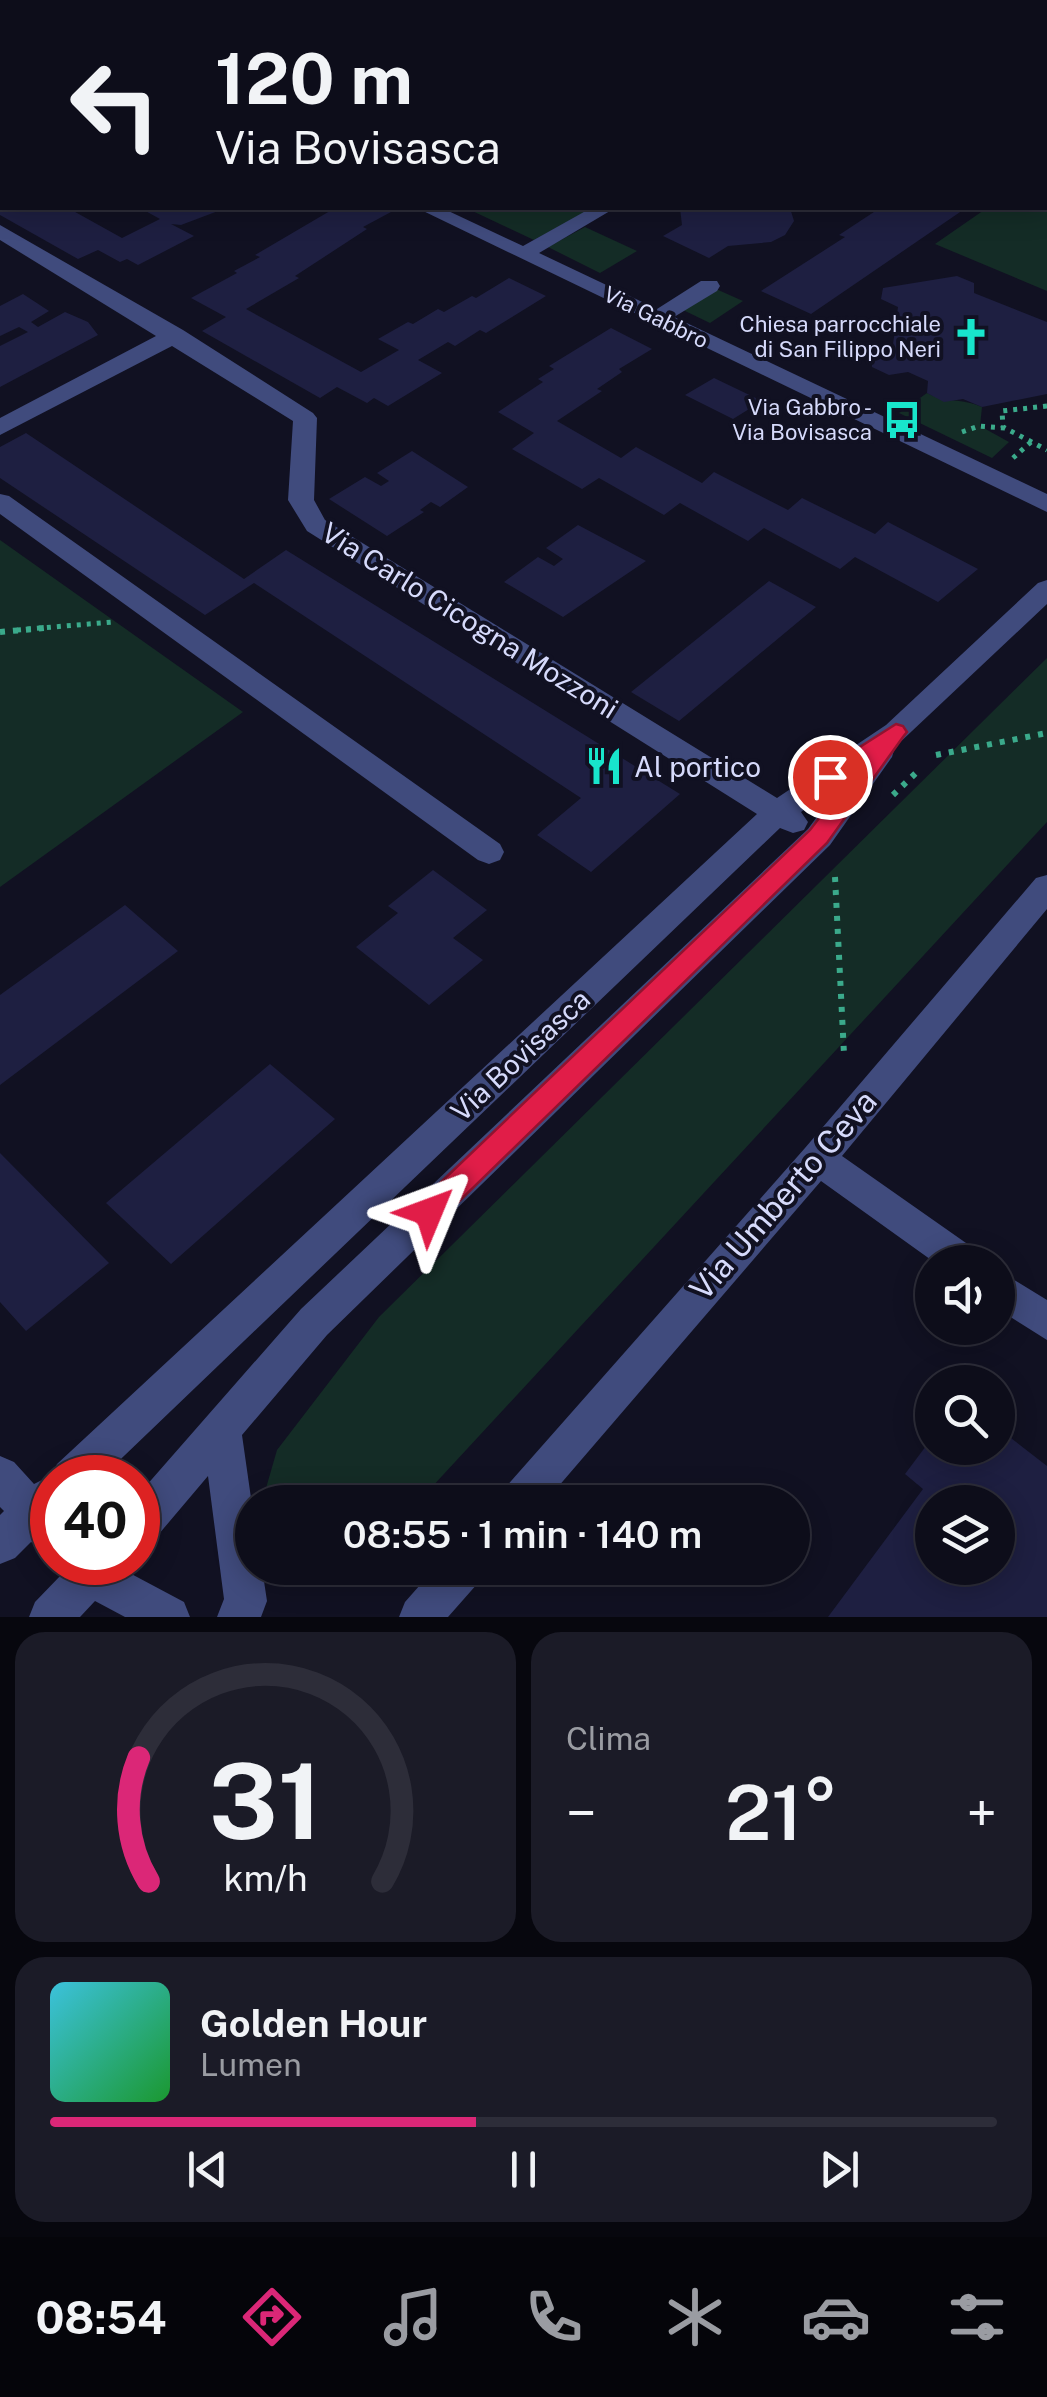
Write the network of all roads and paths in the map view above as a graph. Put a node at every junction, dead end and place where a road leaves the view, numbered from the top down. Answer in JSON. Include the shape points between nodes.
{"nodes":[{"id":1,"x":431,"y":210,"type":"edge"},
{"id":2,"x":601,"y":210,"type":"edge"},
{"id":3,"x":0,"y":231,"type":"edge"},
{"id":4,"x":523,"y":254,"type":"junction"},
{"id":5,"x":709,"y":286,"type":"dead end"},
{"id":6,"x":658,"y":318,"type":"junction"},
{"id":7,"x":175,"y":335,"type":"junction"},
{"id":8,"x":1047,"y":406,"type":"edge"},
{"id":9,"x":0,"y":428,"type":"edge"},
{"id":10,"x":1005,"y":428,"type":"junction"},
{"id":11,"x":948,"y":436,"type":"dead end"},
{"id":12,"x":1047,"y":450,"type":"edge"},
{"id":13,"x":0,"y":502,"type":"edge"},
{"id":14,"x":1047,"y":504,"type":"edge"},
{"id":15,"x":1047,"y":589,"type":"edge"},
{"id":16,"x":163,"y":618,"type":"junction"},
{"id":17,"x":0,"y":632,"type":"edge"},
{"id":18,"x":896,"y":732,"type":"junction"},
{"id":19,"x":1047,"y":733,"type":"edge"},
{"id":20,"x":936,"y":754,"type":"dead end"},
{"id":21,"x":777,"y":814,"type":"junction"},
{"id":22,"x":818,"y":836,"type":"junction"},
{"id":23,"x":489,"y":852,"type":"dead end"},
{"id":24,"x":835,"y":877,"type":"dead end"},
{"id":25,"x":1047,"y":887,"type":"edge"},
{"id":26,"x":844,"y":1054,"type":"dead end"},
{"id":27,"x":818,"y":1159,"type":"junction"},
{"id":28,"x":939,"y":1245,"type":"edge"},
{"id":29,"x":1015,"y":1299,"type":"edge"},
{"id":30,"x":1047,"y":1322,"type":"edge"},
{"id":31,"x":221,"y":1429,"type":"junction"},
{"id":32,"x":94,"y":1455,"type":"edge"},
{"id":33,"x":0,"y":1476,"type":"edge"},
{"id":34,"x":534,"y":1485,"type":"edge"},
{"id":35,"x":160,"y":1500,"type":"edge"},
{"id":36,"x":30,"y":1501,"type":"edge"},
{"id":37,"x":30,"y":1524,"type":"edge"},
{"id":38,"x":0,"y":1543,"type":"edge"},
{"id":39,"x":76,"y":1585,"type":"edge"},
{"id":40,"x":119,"y":1585,"type":"edge"},
{"id":41,"x":448,"y":1585,"type":"edge"},
{"id":42,"x":50,"y":1617,"type":"edge"},
{"id":43,"x":169,"y":1617,"type":"edge"},
{"id":44,"x":238,"y":1617,"type":"edge"},
{"id":45,"x":420,"y":1617,"type":"edge"}],
"edges":[{"from":1,"to":4,"type":"street","name":"Via Gabbro"},
{"from":2,"to":4,"type":"street"},
{"from":3,"to":7,"type":"street","name":"Via Carlo Cicogna Mozzoni"},
{"from":4,"to":6,"type":"street","name":"Via Gabbro"},
{"from":5,"to":6,"type":"street"},
{"from":6,"to":14,"type":"street","name":"Via Gabbro"},
{"from":7,"to":9,"type":"street"},
{"from":7,"to":21,"type":"street","name":"Via Carlo Cicogna Mozzoni","via":[[305,418],[301,500],[316,525]]},
{"from":8,"to":10,"type":"path","via":[[1002,410]]},
{"from":10,"to":11,"type":"path","via":[[979,426]]},
{"from":10,"to":12,"type":"path"},
{"from":13,"to":16,"type":"street"},
{"from":15,"to":18,"type":"street","name":"Via Bovisasca"},
{"from":16,"to":17,"type":"path"},
{"from":16,"to":23,"type":"street"},
{"from":18,"to":21,"type":"street","name":"Via Bovisasca"},
{"from":18,"to":22,"type":"street","name":"Via Bovisasca"},
{"from":19,"to":20,"type":"path"},
{"from":21,"to":22,"type":"street","name":"Via Carlo Cicogna Mozzoni"},
{"from":21,"to":32,"type":"street","name":"Via Bovisasca"},
{"from":22,"to":31,"type":"street","name":"Via Bovisasca","via":[[314,1322]]},
{"from":24,"to":26,"type":"path"},
{"from":25,"to":27,"type":"street","name":"Via Umberto Ceva"},
{"from":27,"to":28,"type":"street"},
{"from":27,"to":34,"type":"street","name":"Via Umberto Ceva"},
{"from":29,"to":30,"type":"street"},
{"from":31,"to":35,"type":"street","name":"Via Bovisasca"},
{"from":31,"to":44,"type":"street","via":[[246,1602]]},
{"from":33,"to":36,"type":"street"},
{"from":37,"to":38,"type":"street"},
{"from":39,"to":42,"type":"street"},
{"from":40,"to":43,"type":"street"},
{"from":41,"to":45,"type":"street"}]}
